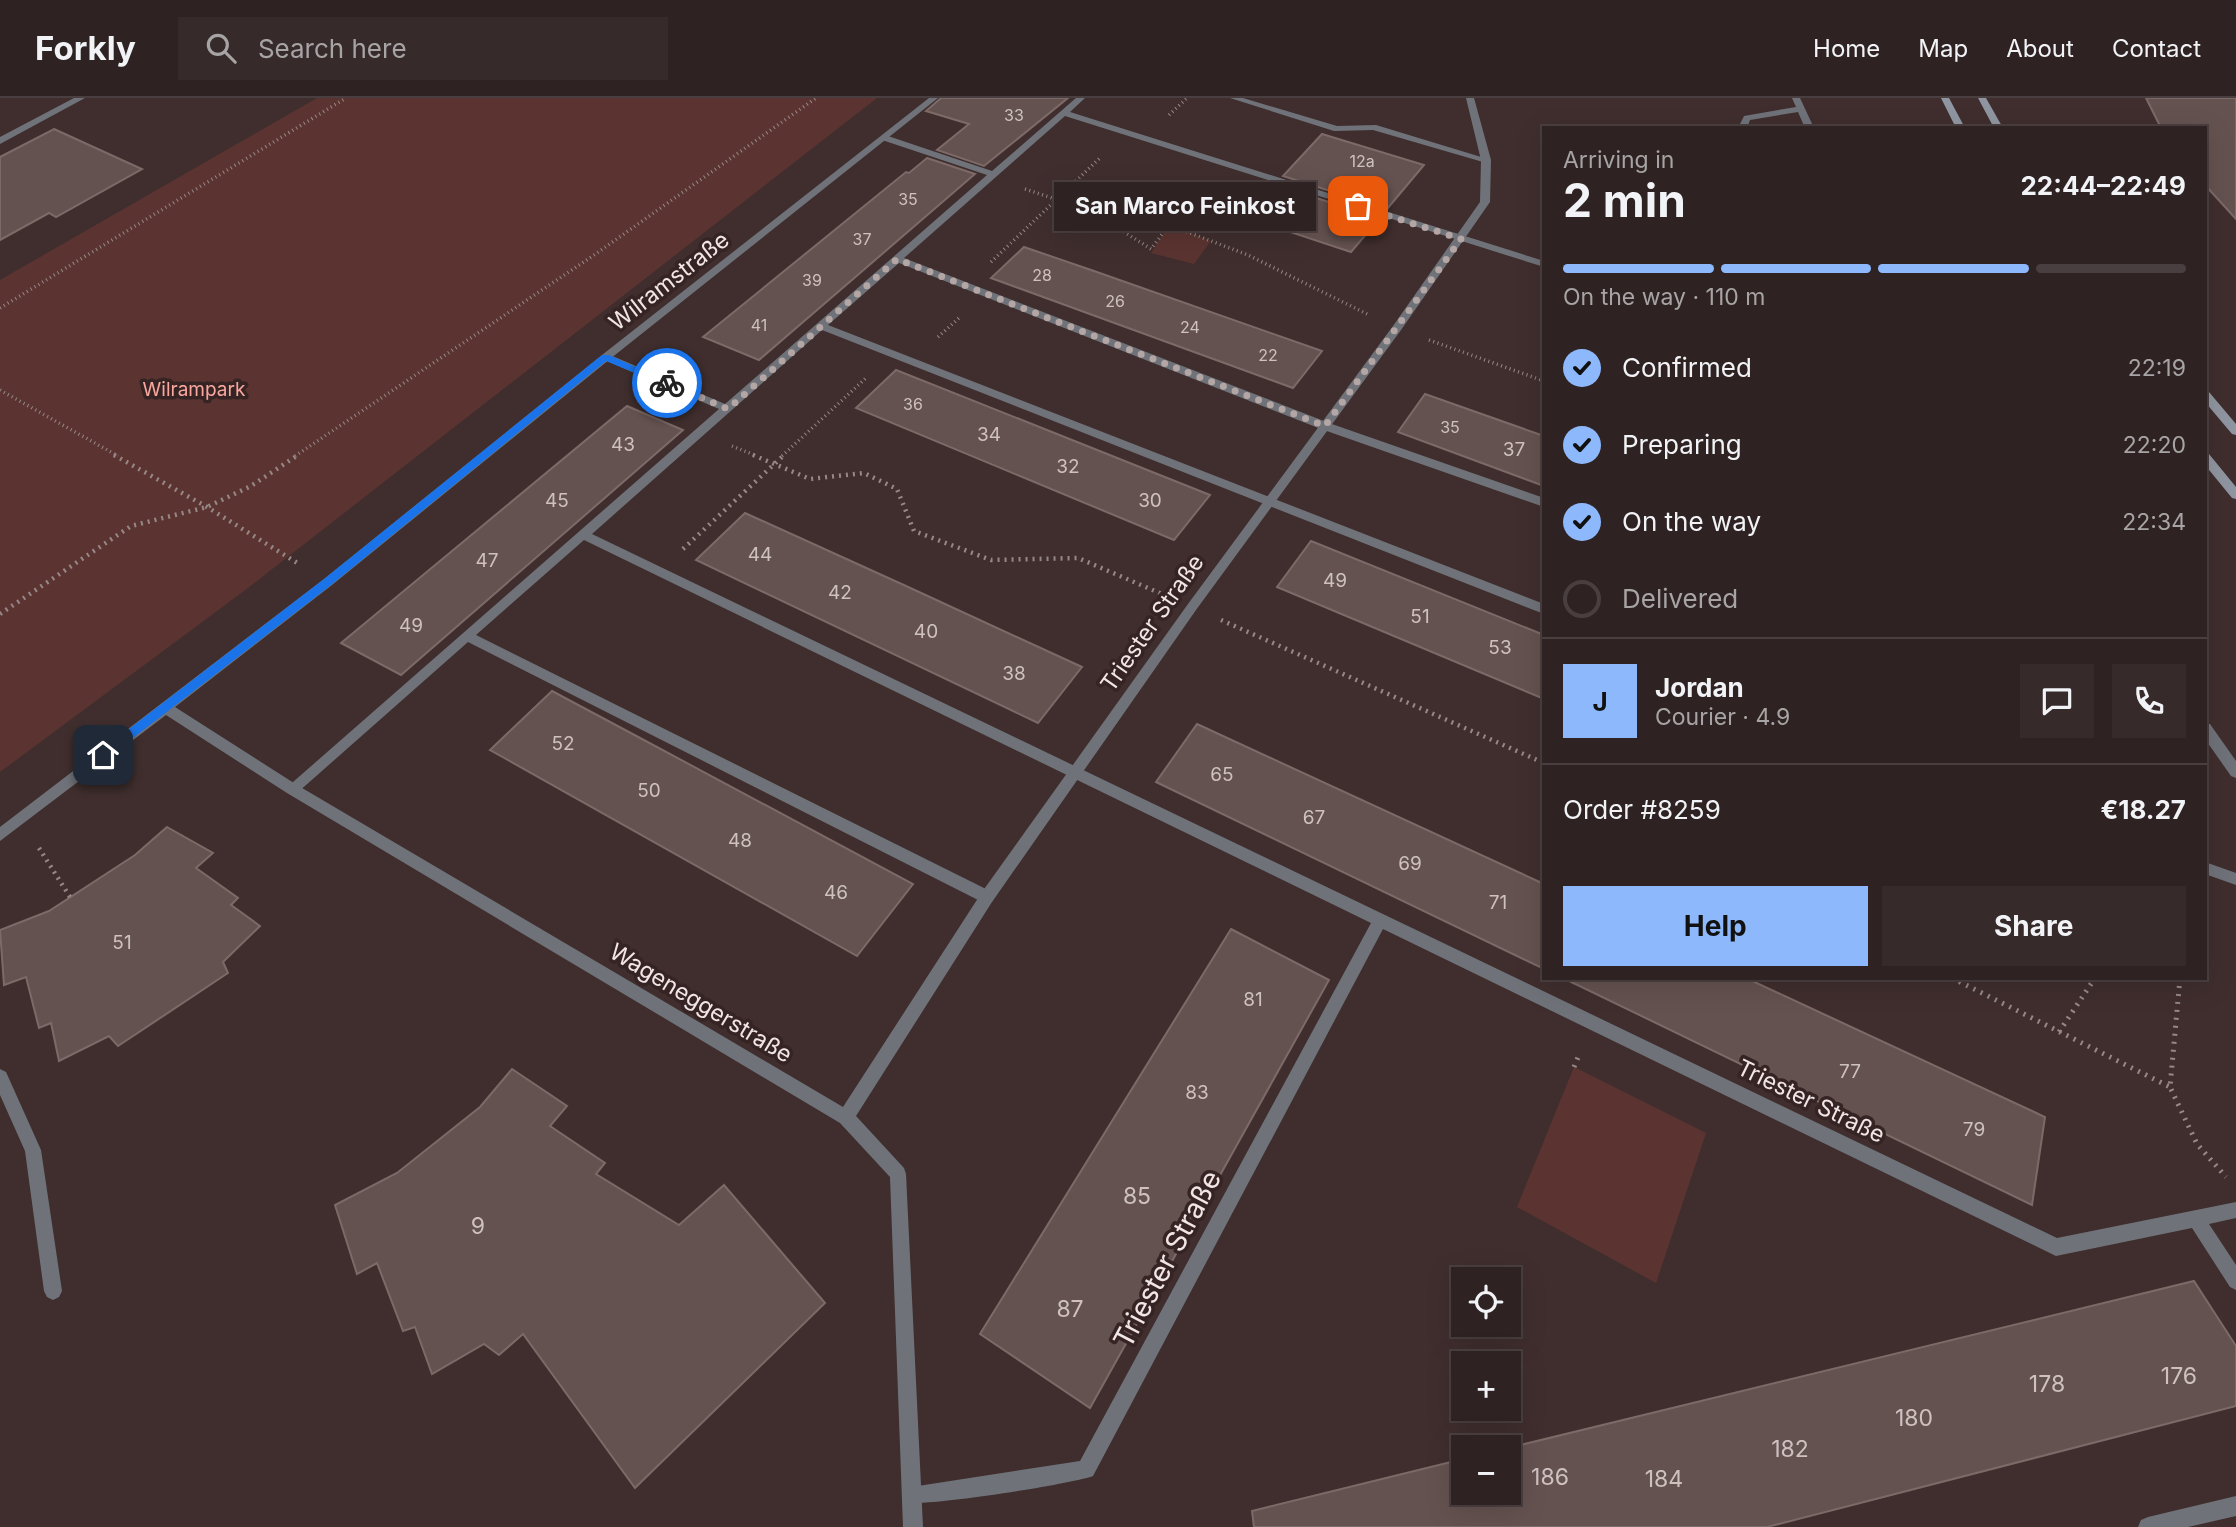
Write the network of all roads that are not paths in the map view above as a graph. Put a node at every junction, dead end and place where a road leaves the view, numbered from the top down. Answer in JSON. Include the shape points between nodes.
{"nodes":[{"id":1,"x":81,"y":98,"type":"edge"},
{"id":2,"x":934,"y":98,"type":"edge"},
{"id":3,"x":1081,"y":98,"type":"edge"},
{"id":4,"x":1234,"y":98,"type":"edge"},
{"id":5,"x":1470,"y":98,"type":"edge"},
{"id":6,"x":1796,"y":98,"type":"edge"},
{"id":7,"x":1944,"y":98,"type":"edge"},
{"id":8,"x":1982,"y":98,"type":"edge"},
{"id":9,"x":1801,"y":109,"type":"junction"},
{"id":10,"x":1064,"y":113,"type":"junction"},
{"id":11,"x":1743,"y":126,"type":"edge"},
{"id":12,"x":1809,"y":126,"type":"edge"},
{"id":13,"x":1960,"y":126,"type":"edge"},
{"id":14,"x":1998,"y":126,"type":"edge"},
{"id":15,"x":886,"y":138,"type":"junction"},
{"id":16,"x":1,"y":140,"type":"edge"},
{"id":17,"x":1486,"y":160,"type":"junction"},
{"id":18,"x":991,"y":176,"type":"junction"},
{"id":19,"x":1461,"y":239,"type":"junction"},
{"id":20,"x":897,"y":259,"type":"junction"},
{"id":21,"x":1542,"y":263,"type":"edge"},
{"id":22,"x":823,"y":327,"type":"junction"},
{"id":23,"x":606,"y":357,"type":"junction"},
{"id":24,"x":2207,"y":397,"type":"edge"},
{"id":25,"x":728,"y":409,"type":"junction"},
{"id":26,"x":1325,"y":426,"type":"junction"},
{"id":27,"x":2236,"y":431,"type":"edge"},
{"id":28,"x":2207,"y":459,"type":"edge"},
{"id":29,"x":2236,"y":495,"type":"edge"},
{"id":30,"x":1270,"y":502,"type":"junction"},
{"id":31,"x":1542,"y":502,"type":"edge"},
{"id":32,"x":584,"y":535,"type":"junction"},
{"id":33,"x":1542,"y":608,"type":"edge"},
{"id":34,"x":469,"y":636,"type":"junction"},
{"id":35,"x":164,"y":707,"type":"junction"},
{"id":36,"x":2207,"y":734,"type":"edge"},
{"id":37,"x":2236,"y":772,"type":"edge"},
{"id":38,"x":1076,"y":773,"type":"junction"},
{"id":39,"x":292,"y":789,"type":"junction"},
{"id":40,"x":0,"y":835,"type":"edge"},
{"id":41,"x":2207,"y":868,"type":"edge"},
{"id":42,"x":2236,"y":879,"type":"edge"},
{"id":43,"x":987,"y":897,"type":"junction"},
{"id":44,"x":1380,"y":920,"type":"junction"},
{"id":45,"x":0,"y":1076,"type":"edge"},
{"id":46,"x":846,"y":1117,"type":"junction"},
{"id":47,"x":2236,"y":1210,"type":"edge"},
{"id":48,"x":2196,"y":1220,"type":"junction"},
{"id":49,"x":2236,"y":1281,"type":"edge"},
{"id":50,"x":53,"y":1291,"type":"dead end"},
{"id":51,"x":912,"y":1495,"type":"junction"},
{"id":52,"x":2236,"y":1506,"type":"edge"},
{"id":53,"x":913,"y":1527,"type":"edge"},
{"id":54,"x":2148,"y":1527,"type":"edge"}],
"edges":[{"from":1,"to":16,"type":"street"},
{"from":2,"to":15,"type":"street","name":"Wilramstraße"},
{"from":3,"to":10,"type":"street"},
{"from":4,"to":17,"type":"street","via":[[1337,128],[1373,127]]},
{"from":5,"to":17,"type":"street","name":"Triester Straße"},
{"from":6,"to":9,"type":"street"},
{"from":7,"to":13,"type":"main road"},
{"from":8,"to":14,"type":"main road"},
{"from":9,"to":11,"type":"street","via":[[1747,118]]},
{"from":9,"to":12,"type":"street"},
{"from":10,"to":18,"type":"street"},
{"from":10,"to":19,"type":"street"},
{"from":15,"to":18,"type":"street"},
{"from":15,"to":23,"type":"street","name":"Wilramstraße"},
{"from":17,"to":19,"type":"street","name":"Triester Straße","via":[[1485,202]]},
{"from":18,"to":20,"type":"street"},
{"from":19,"to":21,"type":"street"},
{"from":19,"to":26,"type":"street","name":"Triester Straße"},
{"from":20,"to":22,"type":"street"},
{"from":20,"to":26,"type":"street"},
{"from":22,"to":25,"type":"street"},
{"from":22,"to":30,"type":"street"},
{"from":23,"to":25,"type":"street"},
{"from":23,"to":35,"type":"street","name":"Wilramstraße","via":[[328,582]]},
{"from":24,"to":27,"type":"main road"},
{"from":25,"to":32,"type":"street"},
{"from":26,"to":30,"type":"street","name":"Triester Straße"},
{"from":26,"to":31,"type":"street"},
{"from":28,"to":29,"type":"main road"},
{"from":30,"to":33,"type":"street"},
{"from":30,"to":38,"type":"street","name":"Triester Straße"},
{"from":32,"to":34,"type":"street"},
{"from":32,"to":38,"type":"street"},
{"from":34,"to":39,"type":"street"},
{"from":34,"to":43,"type":"street"},
{"from":35,"to":39,"type":"street","name":"Wageneggerstraße"},
{"from":35,"to":40,"type":"street","name":"Wilramstraße"},
{"from":36,"to":37,"type":"street"},
{"from":38,"to":43,"type":"street","name":"Triester Straße"},
{"from":38,"to":44,"type":"street","name":"Triester Straße"},
{"from":39,"to":46,"type":"street","name":"Wageneggerstraße"},
{"from":41,"to":42,"type":"street"},
{"from":43,"to":46,"type":"street","name":"Triester Straße"},
{"from":44,"to":48,"type":"street","name":"Triester Straße","via":[[2056,1247]]},
{"from":44,"to":51,"type":"street","name":"Triester Straße","via":[[1086,1469]]},
{"from":45,"to":50,"type":"street","via":[[33,1150]]},
{"from":46,"to":51,"type":"street","name":"Wageneggerstraße","via":[[898,1174]]},
{"from":47,"to":48,"type":"street","name":"Triester Straße"},
{"from":48,"to":49,"type":"street"},
{"from":51,"to":53,"type":"street","name":"Wageneggerstraße"},
{"from":52,"to":54,"type":"street"}]}
